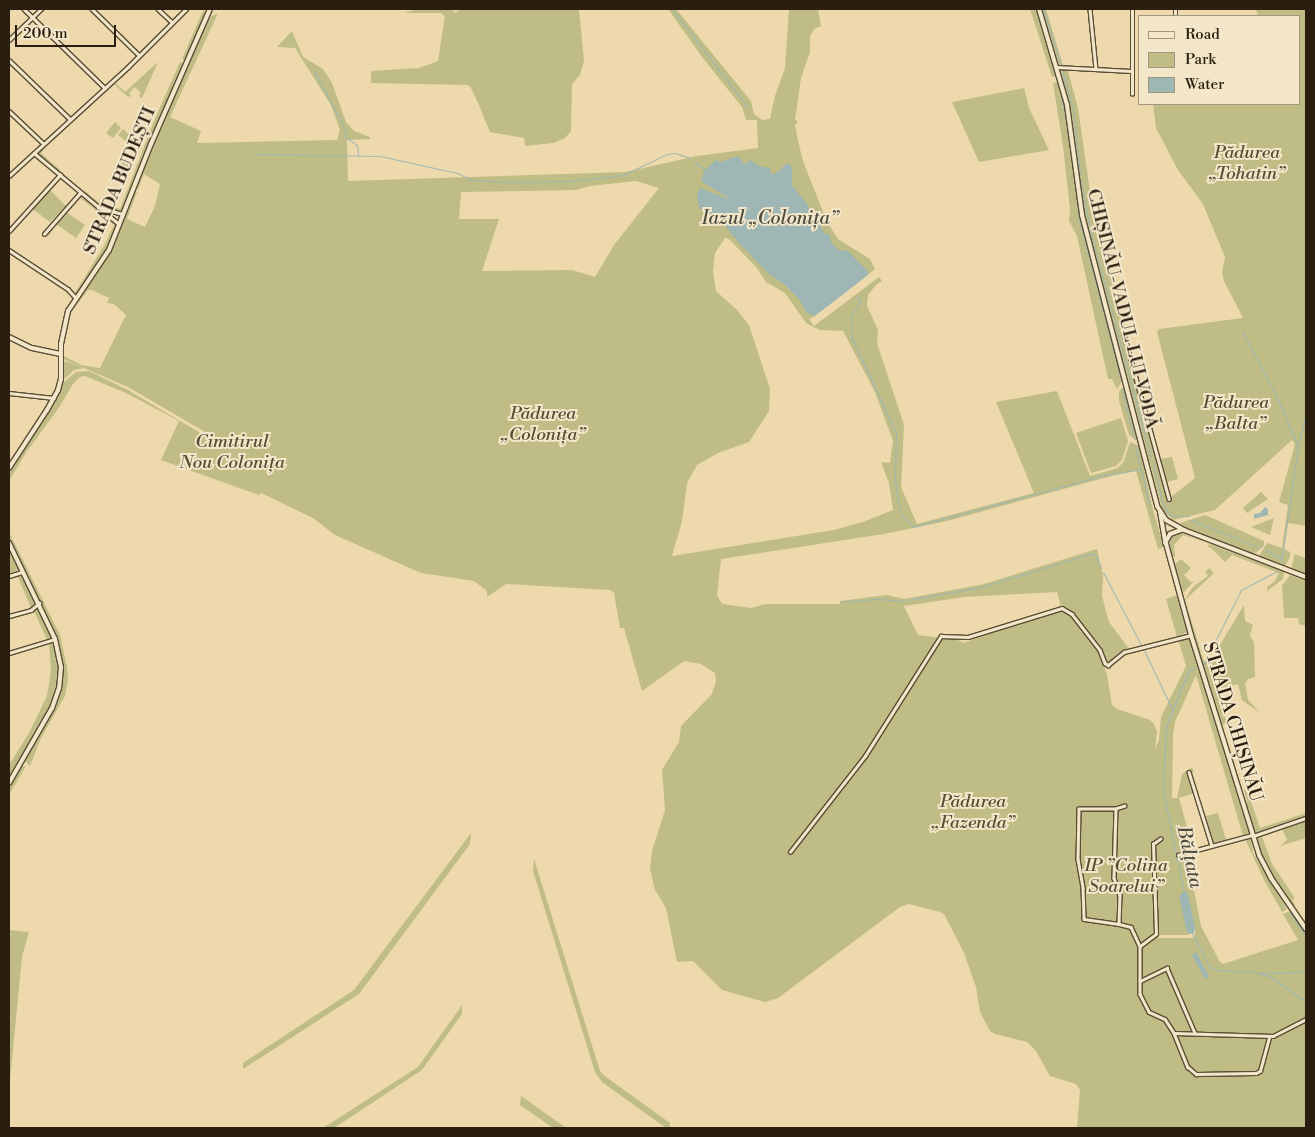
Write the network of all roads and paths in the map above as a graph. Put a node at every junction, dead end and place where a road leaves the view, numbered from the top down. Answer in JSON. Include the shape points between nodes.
{"nodes":[{"id":1,"x":24,"y":9,"type":"edge"},
{"id":2,"x":41,"y":9,"type":"edge"},
{"id":3,"x":92,"y":9,"type":"edge"},
{"id":4,"x":158,"y":9,"type":"edge"},
{"id":5,"x":186,"y":9,"type":"edge"},
{"id":6,"x":210,"y":9,"type":"edge"},
{"id":7,"x":1039,"y":9,"type":"edge"},
{"id":8,"x":1090,"y":9,"type":"edge"},
{"id":9,"x":1132,"y":9,"type":"edge"},
{"id":10,"x":32,"y":17,"type":"junction"},
{"id":11,"x":172,"y":22,"type":"junction"},
{"id":12,"x":9,"y":40,"type":"edge"},
{"id":13,"x":140,"y":55,"type":"junction"},
{"id":14,"x":9,"y":60,"type":"edge"},
{"id":15,"x":1057,"y":67,"type":"junction"},
{"id":16,"x":1096,"y":69,"type":"junction"},
{"id":17,"x":1132,"y":71,"type":"junction"},
{"id":18,"x":105,"y":88,"type":"junction"},
{"id":19,"x":1132,"y":94,"type":"dead end"},
{"id":20,"x":9,"y":111,"type":"edge"},
{"id":21,"x":70,"y":119,"type":"junction"},
{"id":22,"x":43,"y":143,"type":"junction"},
{"id":23,"x":34,"y":153,"type":"junction"},
{"id":24,"x":9,"y":176,"type":"edge"},
{"id":25,"x":60,"y":176,"type":"junction"},
{"id":26,"x":80,"y":193,"type":"junction"},
{"id":27,"x":96,"y":206,"type":"junction"},
{"id":28,"x":123,"y":214,"type":"junction"},
{"id":29,"x":119,"y":224,"type":"junction"},
{"id":30,"x":9,"y":230,"type":"edge"},
{"id":31,"x":44,"y":234,"type":"dead end"},
{"id":32,"x":9,"y":250,"type":"edge"},
{"id":33,"x":76,"y":298,"type":"junction"},
{"id":34,"x":1124,"y":334,"type":"dead end"},
{"id":35,"x":9,"y":337,"type":"edge"},
{"id":36,"x":60,"y":354,"type":"junction"},
{"id":37,"x":9,"y":393,"type":"edge"},
{"id":38,"x":54,"y":398,"type":"junction"},
{"id":39,"x":9,"y":468,"type":"edge"},
{"id":40,"x":1169,"y":499,"type":"dead end"},
{"id":41,"x":1160,"y":510,"type":"junction"},
{"id":42,"x":1184,"y":530,"type":"junction"},
{"id":43,"x":1165,"y":542,"type":"junction"},
{"id":44,"x":9,"y":543,"type":"edge"},
{"id":45,"x":22,"y":572,"type":"junction"},
{"id":46,"x":9,"y":576,"type":"edge"},
{"id":47,"x":1306,"y":577,"type":"edge"},
{"id":48,"x":39,"y":604,"type":"junction"},
{"id":49,"x":9,"y":616,"type":"edge"},
{"id":50,"x":1191,"y":635,"type":"junction"},
{"id":51,"x":55,"y":640,"type":"junction"},
{"id":52,"x":9,"y":653,"type":"edge"},
{"id":53,"x":1189,"y":772,"type":"dead end"},
{"id":54,"x":9,"y":783,"type":"edge"},
{"id":55,"x":1125,"y":806,"type":"dead end"},
{"id":56,"x":1116,"y":809,"type":"junction"},
{"id":57,"x":1306,"y":818,"type":"edge"},
{"id":58,"x":1252,"y":835,"type":"junction"},
{"id":59,"x":1160,"y":839,"type":"dead end"},
{"id":60,"x":1212,"y":846,"type":"junction"},
{"id":61,"x":790,"y":852,"type":"dead end"},
{"id":62,"x":1178,"y":855,"type":"dead end"},
{"id":63,"x":1119,"y":924,"type":"junction"},
{"id":64,"x":1306,"y":929,"type":"edge"},
{"id":65,"x":1140,"y":946,"type":"junction"},
{"id":66,"x":1140,"y":981,"type":"junction"},
{"id":67,"x":1306,"y":1019,"type":"edge"},
{"id":68,"x":1174,"y":1033,"type":"junction"},
{"id":69,"x":1195,"y":1033,"type":"junction"},
{"id":70,"x":1269,"y":1037,"type":"junction"}],
"edges":[{"from":1,"to":10,"type":"street"},
{"from":2,"to":10,"type":"street"},
{"from":3,"to":13,"type":"street"},
{"from":4,"to":11,"type":"street"},
{"from":5,"to":11,"type":"street"},
{"from":6,"to":28,"type":"street","name":"STRADA BUDEȘTI"},
{"from":7,"to":15,"type":"street","name":"CHIȘINĂU-VADUL LUI VODĂ"},
{"from":8,"to":16,"type":"street"},
{"from":9,"to":17,"type":"street"},
{"from":10,"to":12,"type":"street"},
{"from":10,"to":18,"type":"street"},
{"from":11,"to":13,"type":"street"},
{"from":13,"to":18,"type":"street"},
{"from":14,"to":21,"type":"street"},
{"from":15,"to":16,"type":"street"},
{"from":15,"to":41,"type":"street","name":"CHIȘINĂU-VADUL LUI VODĂ","via":[[1070,122],[1082,215]]},
{"from":16,"to":17,"type":"street"},
{"from":17,"to":19,"type":"street"},
{"from":18,"to":21,"type":"street"},
{"from":20,"to":22,"type":"street"},
{"from":21,"to":22,"type":"street"},
{"from":22,"to":23,"type":"street"},
{"from":23,"to":24,"type":"street"},
{"from":23,"to":25,"type":"street"},
{"from":25,"to":26,"type":"street"},
{"from":25,"to":30,"type":"street"},
{"from":26,"to":27,"type":"street"},
{"from":26,"to":31,"type":"street"},
{"from":27,"to":28,"type":"street"},
{"from":27,"to":29,"type":"street"},
{"from":28,"to":29,"type":"street","name":"STRADA BUDEȘTI"},
{"from":29,"to":33,"type":"street","name":"STRADA BUDEȘTI","via":[[105,257]]},
{"from":32,"to":33,"type":"street","via":[[68,289]]},
{"from":33,"to":36,"type":"street","name":"STRADA BUDEȘTI","via":[[66,318]]},
{"from":34,"to":40,"type":"street"},
{"from":35,"to":36,"type":"street","via":[[32,348]]},
{"from":36,"to":38,"type":"street","name":"STRADA BUDEȘTI","via":[[61,379]]},
{"from":37,"to":38,"type":"street"},
{"from":38,"to":39,"type":"street","name":"STRADA BUDEȘTI"},
{"from":41,"to":42,"type":"street","via":[[1166,520]]},
{"from":41,"to":43,"type":"street","name":"STRADA CHIȘINĂU"},
{"from":42,"to":43,"type":"street","via":[[1172,532]]},
{"from":42,"to":47,"type":"street"},
{"from":43,"to":50,"type":"street","name":"STRADA CHIȘINĂU"},
{"from":44,"to":45,"type":"street"},
{"from":45,"to":46,"type":"street"},
{"from":45,"to":48,"type":"street"},
{"from":48,"to":49,"type":"street","via":[[31,610]]},
{"from":48,"to":51,"type":"street"},
{"from":50,"to":58,"type":"street","name":"STRADA CHIȘINĂU"},
{"from":50,"to":61,"type":"street","via":[[1124,652],[1108,665],[1072,614],[1062,608],[968,637],[941,636],[879,737]]},
{"from":51,"to":52,"type":"street"},
{"from":51,"to":54,"type":"street","via":[[60,655],[61,679],[52,708]]},
{"from":53,"to":60,"type":"street"},
{"from":55,"to":56,"type":"street"},
{"from":56,"to":63,"type":"street","via":[[1114,878],[1120,896]]},
{"from":56,"to":63,"type":"street","via":[[1079,809],[1078,859],[1084,919]]},
{"from":57,"to":58,"type":"street"},
{"from":58,"to":60,"type":"street"},
{"from":58,"to":64,"type":"street","name":"STRADA CHIȘINĂU","via":[[1268,872]]},
{"from":59,"to":65,"type":"street","via":[[1153,844],[1156,934]]},
{"from":60,"to":62,"type":"street"},
{"from":63,"to":65,"type":"street","via":[[1131,927]]},
{"from":65,"to":66,"type":"street"},
{"from":66,"to":68,"type":"street","via":[[1140,994],[1149,1012],[1165,1019]]},
{"from":66,"to":69,"type":"street","via":[[1167,968]]},
{"from":67,"to":70,"type":"street"},
{"from":68,"to":69,"type":"street"},
{"from":68,"to":70,"type":"street","via":[[1188,1067],[1196,1074],[1256,1073],[1260,1070]]},
{"from":69,"to":70,"type":"street"}]}
